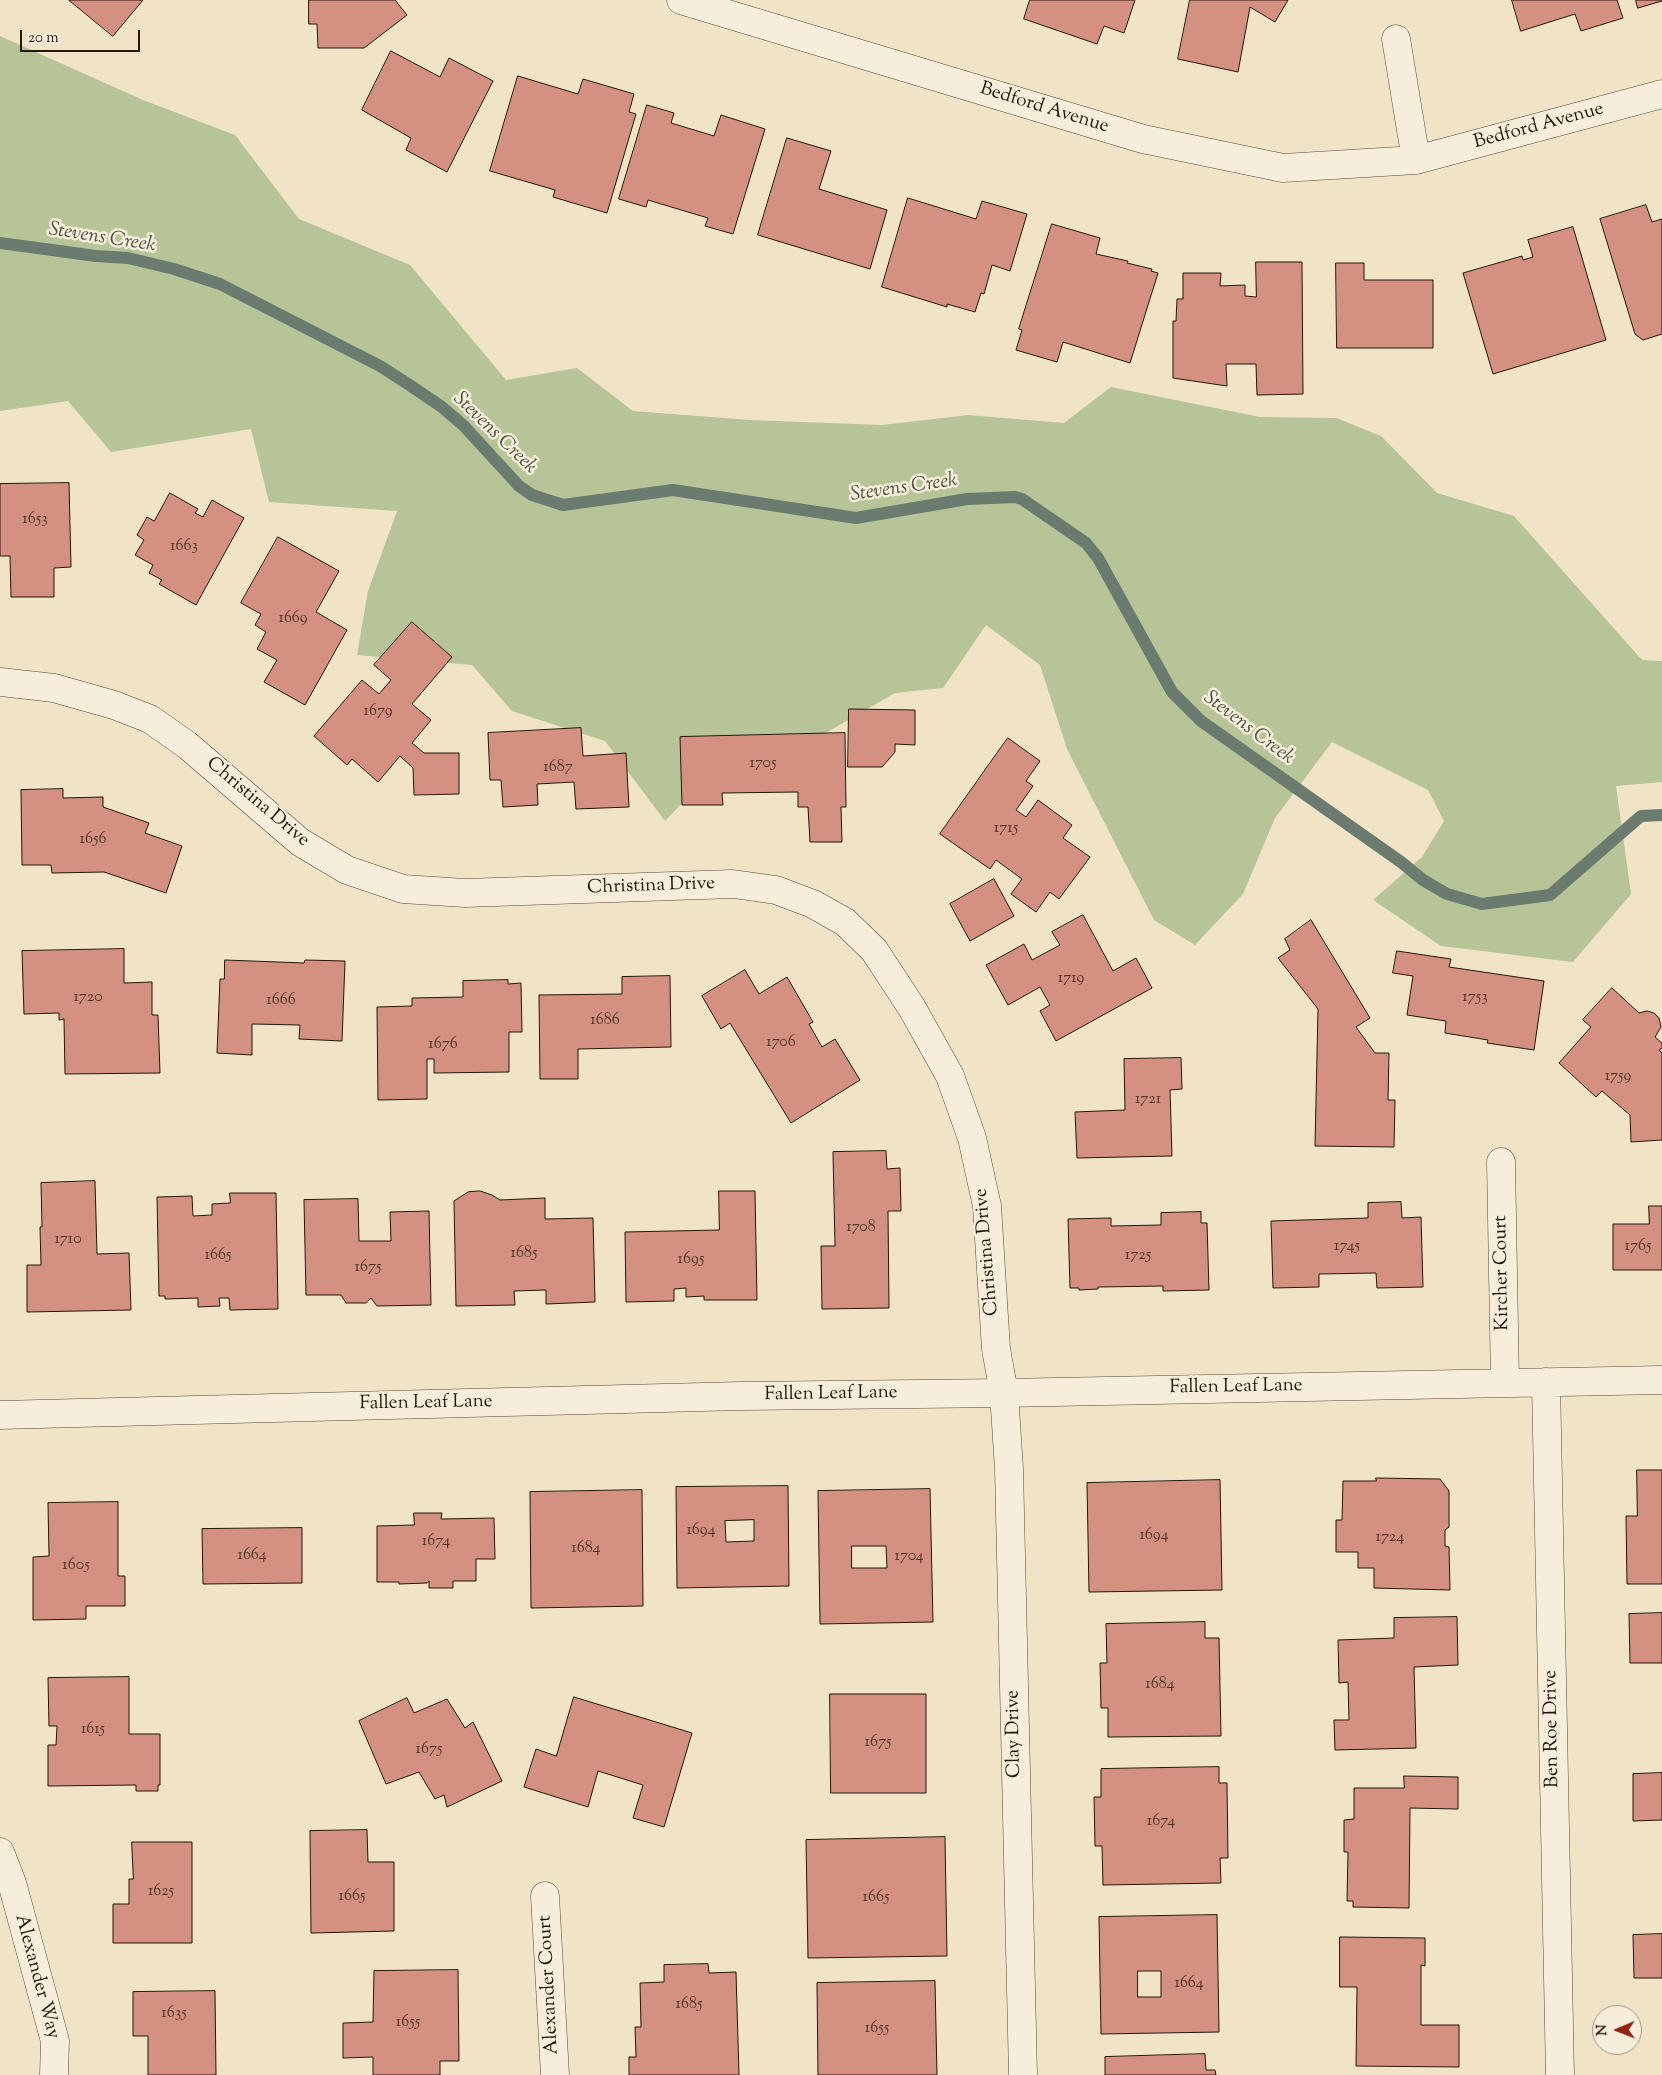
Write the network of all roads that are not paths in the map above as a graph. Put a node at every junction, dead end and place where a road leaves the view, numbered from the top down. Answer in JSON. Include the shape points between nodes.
{"nodes":[{"id":1,"x":681,"y":0,"type":"edge"},
{"id":2,"x":1396,"y":39,"type":"dead end"},
{"id":3,"x":1662,"y":94,"type":"edge"},
{"id":4,"x":1416,"y":160,"type":"junction"},
{"id":5,"x":0,"y":682,"type":"edge"},
{"id":6,"x":1501,"y":1162,"type":"dead end"},
{"id":7,"x":1662,"y":1380,"type":"edge"},
{"id":8,"x":1546,"y":1382,"type":"junction"},
{"id":9,"x":1504,"y":1383,"type":"junction"},
{"id":10,"x":1004,"y":1393,"type":"junction"},
{"id":11,"x":0,"y":1415,"type":"edge"},
{"id":12,"x":0,"y":1852,"type":"edge"},
{"id":13,"x":6,"y":1884,"type":"edge"},
{"id":14,"x":546,"y":1896,"type":"dead end"},
{"id":15,"x":54,"y":2075,"type":"edge"},
{"id":16,"x":555,"y":2075,"type":"edge"},
{"id":17,"x":1023,"y":2075,"type":"edge"},
{"id":18,"x":1560,"y":2075,"type":"edge"}],
"edges":[{"from":1,"to":4,"type":"street","name":"Bedford Avenue","via":[[1143,139],[1283,168]]},
{"from":2,"to":4,"type":"street"},
{"from":3,"to":4,"type":"street","name":"Bedford Avenue"},
{"from":5,"to":10,"type":"street","name":"Christina Drive","via":[[54,688],[150,719],[187,745],[300,842],[347,870],[403,889],[465,893],[733,884],[776,890],[813,904],[845,922],[874,950],[912,1008],[950,1076],[972,1138],[987,1206],[996,1349]]},
{"from":6,"to":9,"type":"street","name":"Kircher Court"},
{"from":7,"to":8,"type":"street","name":"Fallen Leaf Lane"},
{"from":8,"to":9,"type":"street","name":"Fallen Leaf Lane"},
{"from":8,"to":18,"type":"street","name":"Ben Roe Drive"},
{"from":9,"to":10,"type":"street","name":"Fallen Leaf Lane"},
{"from":10,"to":11,"type":"street","name":"Fallen Leaf Lane","via":[[742,1396]]},
{"from":10,"to":17,"type":"street","name":"Clay Drive","via":[[1009,1469]]},
{"from":12,"to":13,"type":"street","name":"Alexander Way"},
{"from":13,"to":15,"type":"street","name":"Alexander Way","via":[[55,2041]]},
{"from":14,"to":16,"type":"street","name":"Alexander Court"}]}
